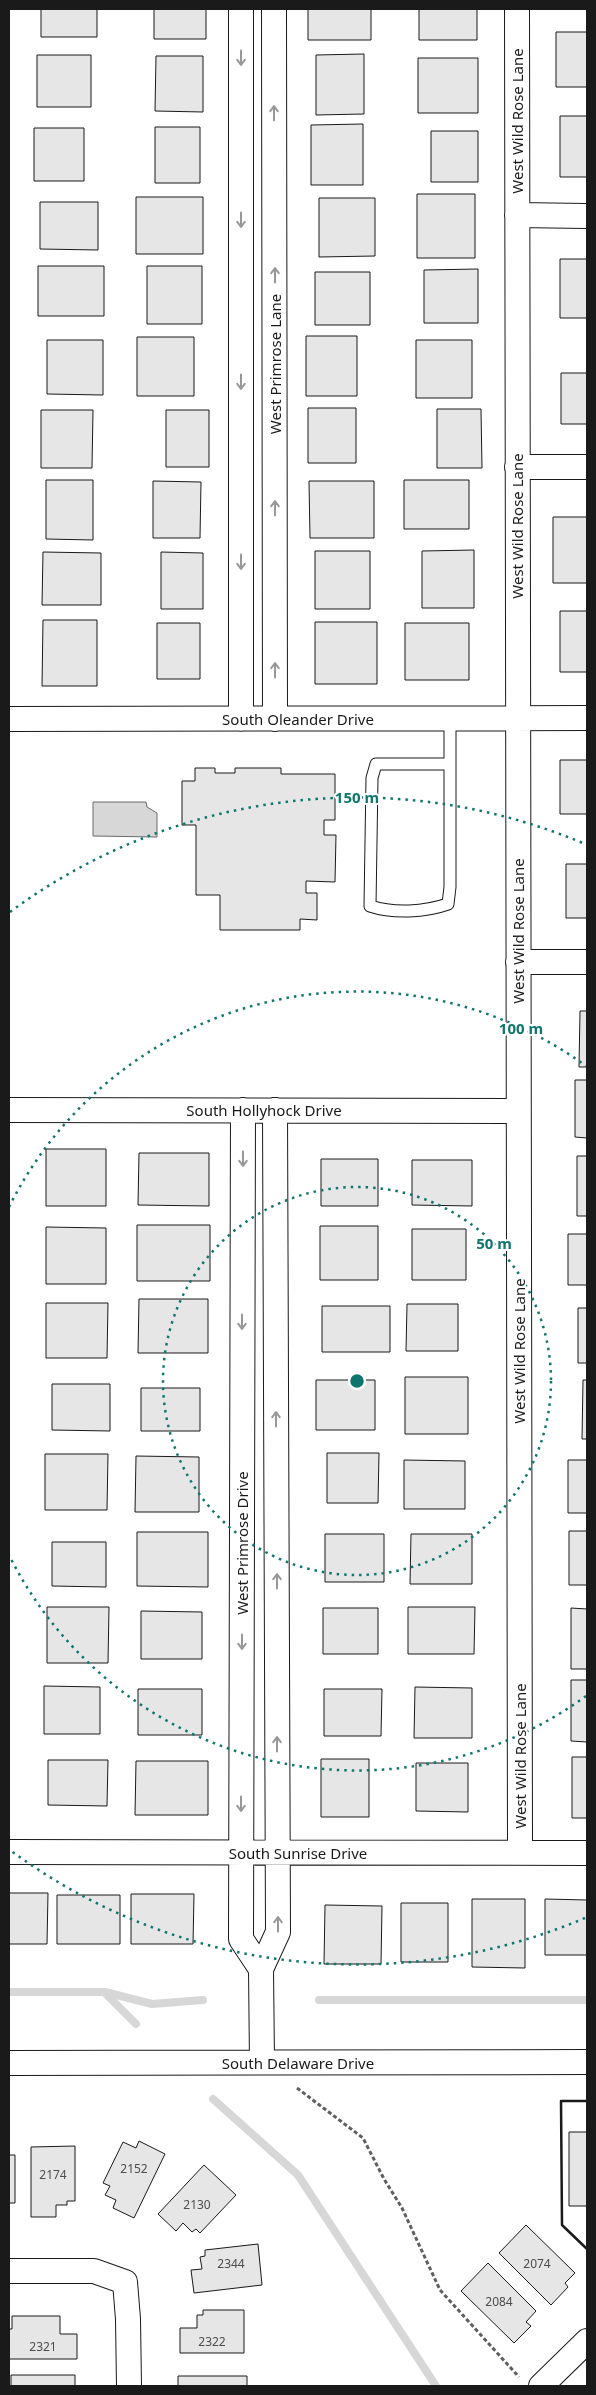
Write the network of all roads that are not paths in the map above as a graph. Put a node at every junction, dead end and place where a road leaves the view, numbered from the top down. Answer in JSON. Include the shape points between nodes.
{"nodes":[{"id":1,"x":241,"y":9,"type":"edge"},
{"id":2,"x":274,"y":9,"type":"edge"},
{"id":3,"x":517,"y":9,"type":"edge"},
{"id":4,"x":241,"y":173,"type":"junction"},
{"id":5,"x":275,"y":173,"type":"junction"},
{"id":6,"x":517,"y":215,"type":"junction"},
{"id":7,"x":587,"y":216,"type":"edge"},
{"id":8,"x":241,"y":419,"type":"junction"},
{"id":9,"x":275,"y":420,"type":"junction"},
{"id":10,"x":517,"y":467,"type":"junction"},
{"id":11,"x":587,"y":467,"type":"edge"},
{"id":12,"x":9,"y":718,"type":"edge"},
{"id":13,"x":518,"y":718,"type":"junction"},
{"id":14,"x":587,"y":718,"type":"edge"},
{"id":15,"x":241,"y":719,"type":"junction"},
{"id":16,"x":275,"y":719,"type":"junction"},
{"id":17,"x":450,"y":719,"type":"junction"},
{"id":18,"x":450,"y":764,"type":"junction"},
{"id":19,"x":518,"y":962,"type":"junction"},
{"id":20,"x":587,"y":962,"type":"edge"},
{"id":21,"x":9,"y":1110,"type":"edge"},
{"id":22,"x":243,"y":1110,"type":"junction"},
{"id":23,"x":275,"y":1110,"type":"junction"},
{"id":24,"x":518,"y":1111,"type":"junction"},
{"id":25,"x":9,"y":1852,"type":"edge"},
{"id":26,"x":241,"y":1852,"type":"junction"},
{"id":27,"x":278,"y":1852,"type":"junction"},
{"id":28,"x":520,"y":1853,"type":"junction"},
{"id":29,"x":587,"y":1853,"type":"edge"},
{"id":30,"x":261,"y":1969,"type":"junction"},
{"id":31,"x":262,"y":2062,"type":"junction"},
{"id":32,"x":587,"y":2062,"type":"edge"},
{"id":33,"x":9,"y":2064,"type":"edge"},
{"id":34,"x":9,"y":2271,"type":"edge"},
{"id":35,"x":587,"y":2341,"type":"edge"},
{"id":36,"x":531,"y":2383,"type":"edge"},
{"id":37,"x":129,"y":2386,"type":"edge"}],
"edges":[{"from":1,"to":4,"type":"street","one_way":true},
{"from":5,"to":2,"type":"street","name":"West Primrose Lane","one_way":true},
{"from":3,"to":6,"type":"street","name":"West Wild Rose Lane"},
{"from":4,"to":5,"type":"street"},
{"from":4,"to":8,"type":"street","one_way":true},
{"from":9,"to":5,"type":"street","name":"West Primrose Lane","one_way":true},
{"from":6,"to":7,"type":"street"},
{"from":6,"to":10,"type":"street","name":"West Wild Rose Lane"},
{"from":8,"to":9,"type":"street"},
{"from":8,"to":15,"type":"street","one_way":true},
{"from":16,"to":9,"type":"street","name":"West Primrose Lane","one_way":true},
{"from":10,"to":11,"type":"street"},
{"from":10,"to":13,"type":"street","name":"West Wild Rose Lane"},
{"from":12,"to":15,"type":"street","name":"South Oleander Drive"},
{"from":13,"to":14,"type":"street","name":"South Oleander Drive"},
{"from":13,"to":17,"type":"street","name":"South Oleander Drive"},
{"from":13,"to":19,"type":"street","name":"West Wild Rose Lane"},
{"from":15,"to":16,"type":"street","name":"South Oleander Drive"},
{"from":16,"to":17,"type":"street","name":"South Oleander Drive"},
{"from":17,"to":18,"type":"lane"},
{"from":18,"to":18,"type":"lane","via":[[448,904],[433,909],[383,910],[370,906],[372,778],[376,764]]},
{"from":19,"to":20,"type":"street"},
{"from":19,"to":24,"type":"street","name":"West Wild Rose Lane"},
{"from":21,"to":22,"type":"street","name":"South Hollyhock Drive"},
{"from":22,"to":23,"type":"street","name":"South Hollyhock Drive"},
{"from":22,"to":26,"type":"street","name":"West Primrose Drive","one_way":true},
{"from":23,"to":24,"type":"street","name":"South Hollyhock Drive"},
{"from":27,"to":23,"type":"street","one_way":true},
{"from":24,"to":28,"type":"street","name":"West Wild Rose Lane"},
{"from":25,"to":26,"type":"street","name":"South Sunrise Drive"},
{"from":26,"to":27,"type":"street","name":"South Sunrise Drive"},
{"from":26,"to":30,"type":"street","name":"West Primrose Drive","via":[[241,1938]]},
{"from":27,"to":28,"type":"street","name":"South Sunrise Drive"},
{"from":30,"to":27,"type":"street","one_way":true,"via":[[278,1932]]},
{"from":28,"to":29,"type":"street","name":"South Sunrise Drive"},
{"from":30,"to":31,"type":"street"},
{"from":31,"to":32,"type":"street","name":"South Delaware Drive"},
{"from":31,"to":33,"type":"street","name":"South Delaware Drive"},
{"from":34,"to":37,"type":"street","via":[[94,2271],[125,2282]]},
{"from":35,"to":36,"type":"street"}]}
